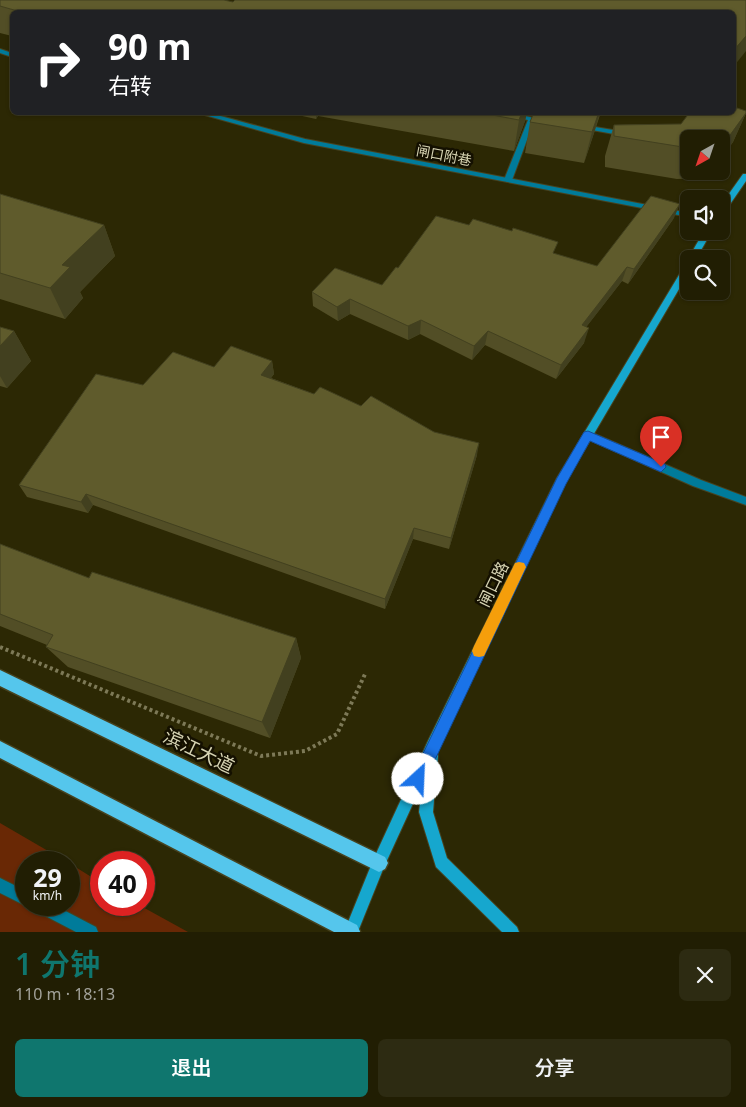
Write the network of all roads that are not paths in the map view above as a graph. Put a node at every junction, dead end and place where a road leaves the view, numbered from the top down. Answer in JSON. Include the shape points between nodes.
{"nodes":[{"id":1,"x":208,"y":115,"type":"edge"},
{"id":2,"x":514,"y":115,"type":"edge"},
{"id":3,"x":532,"y":118,"type":"junction"},
{"id":4,"x":550,"y":122,"type":"edge"},
{"id":5,"x":578,"y":126,"type":"edge"},
{"id":6,"x":634,"y":136,"type":"edge"},
{"id":7,"x":746,"y":176,"type":"edge"},
{"id":8,"x":508,"y":180,"type":"junction"},
{"id":9,"x":730,"y":198,"type":"edge"},
{"id":10,"x":680,"y":213,"type":"edge"},
{"id":11,"x":680,"y":279,"type":"edge"},
{"id":12,"x":588,"y":435,"type":"junction"},
{"id":13,"x":746,"y":501,"type":"edge"},
{"id":14,"x":0,"y":678,"type":"edge"},
{"id":15,"x":433,"y":746,"type":"junction"},
{"id":16,"x":0,"y":749,"type":"edge"},
{"id":17,"x":379,"y":863,"type":"junction"},
{"id":18,"x":0,"y":885,"type":"edge"},
{"id":19,"x":15,"y":893,"type":"edge"},
{"id":20,"x":60,"y":916,"type":"edge"},
{"id":21,"x":352,"y":931,"type":"edge"},
{"id":22,"x":92,"y":932,"type":"edge"},
{"id":23,"x":512,"y":932,"type":"edge"}],
"edges":[{"from":1,"to":8,"type":"street","name":"闸口附巷","via":[[304,141]]},
{"from":2,"to":3,"type":"street"},
{"from":3,"to":4,"type":"street"},
{"from":3,"to":8,"type":"street"},
{"from":5,"to":6,"type":"street"},
{"from":7,"to":9,"type":"street"},
{"from":8,"to":10,"type":"street","name":"闸口附巷"},
{"from":11,"to":12,"type":"street","name":"闸口路"},
{"from":12,"to":13,"type":"street"},
{"from":12,"to":15,"type":"street","name":"闸口路","via":[[561,481]]},
{"from":14,"to":17,"type":"main road","name":"滨江大道"},
{"from":15,"to":17,"type":"street","name":"闸口路"},
{"from":15,"to":23,"type":"street","via":[[426,812],[441,862]]},
{"from":16,"to":21,"type":"main road"},
{"from":17,"to":21,"type":"street","name":"闸口路"},
{"from":18,"to":19,"type":"street"},
{"from":20,"to":22,"type":"street"}]}
